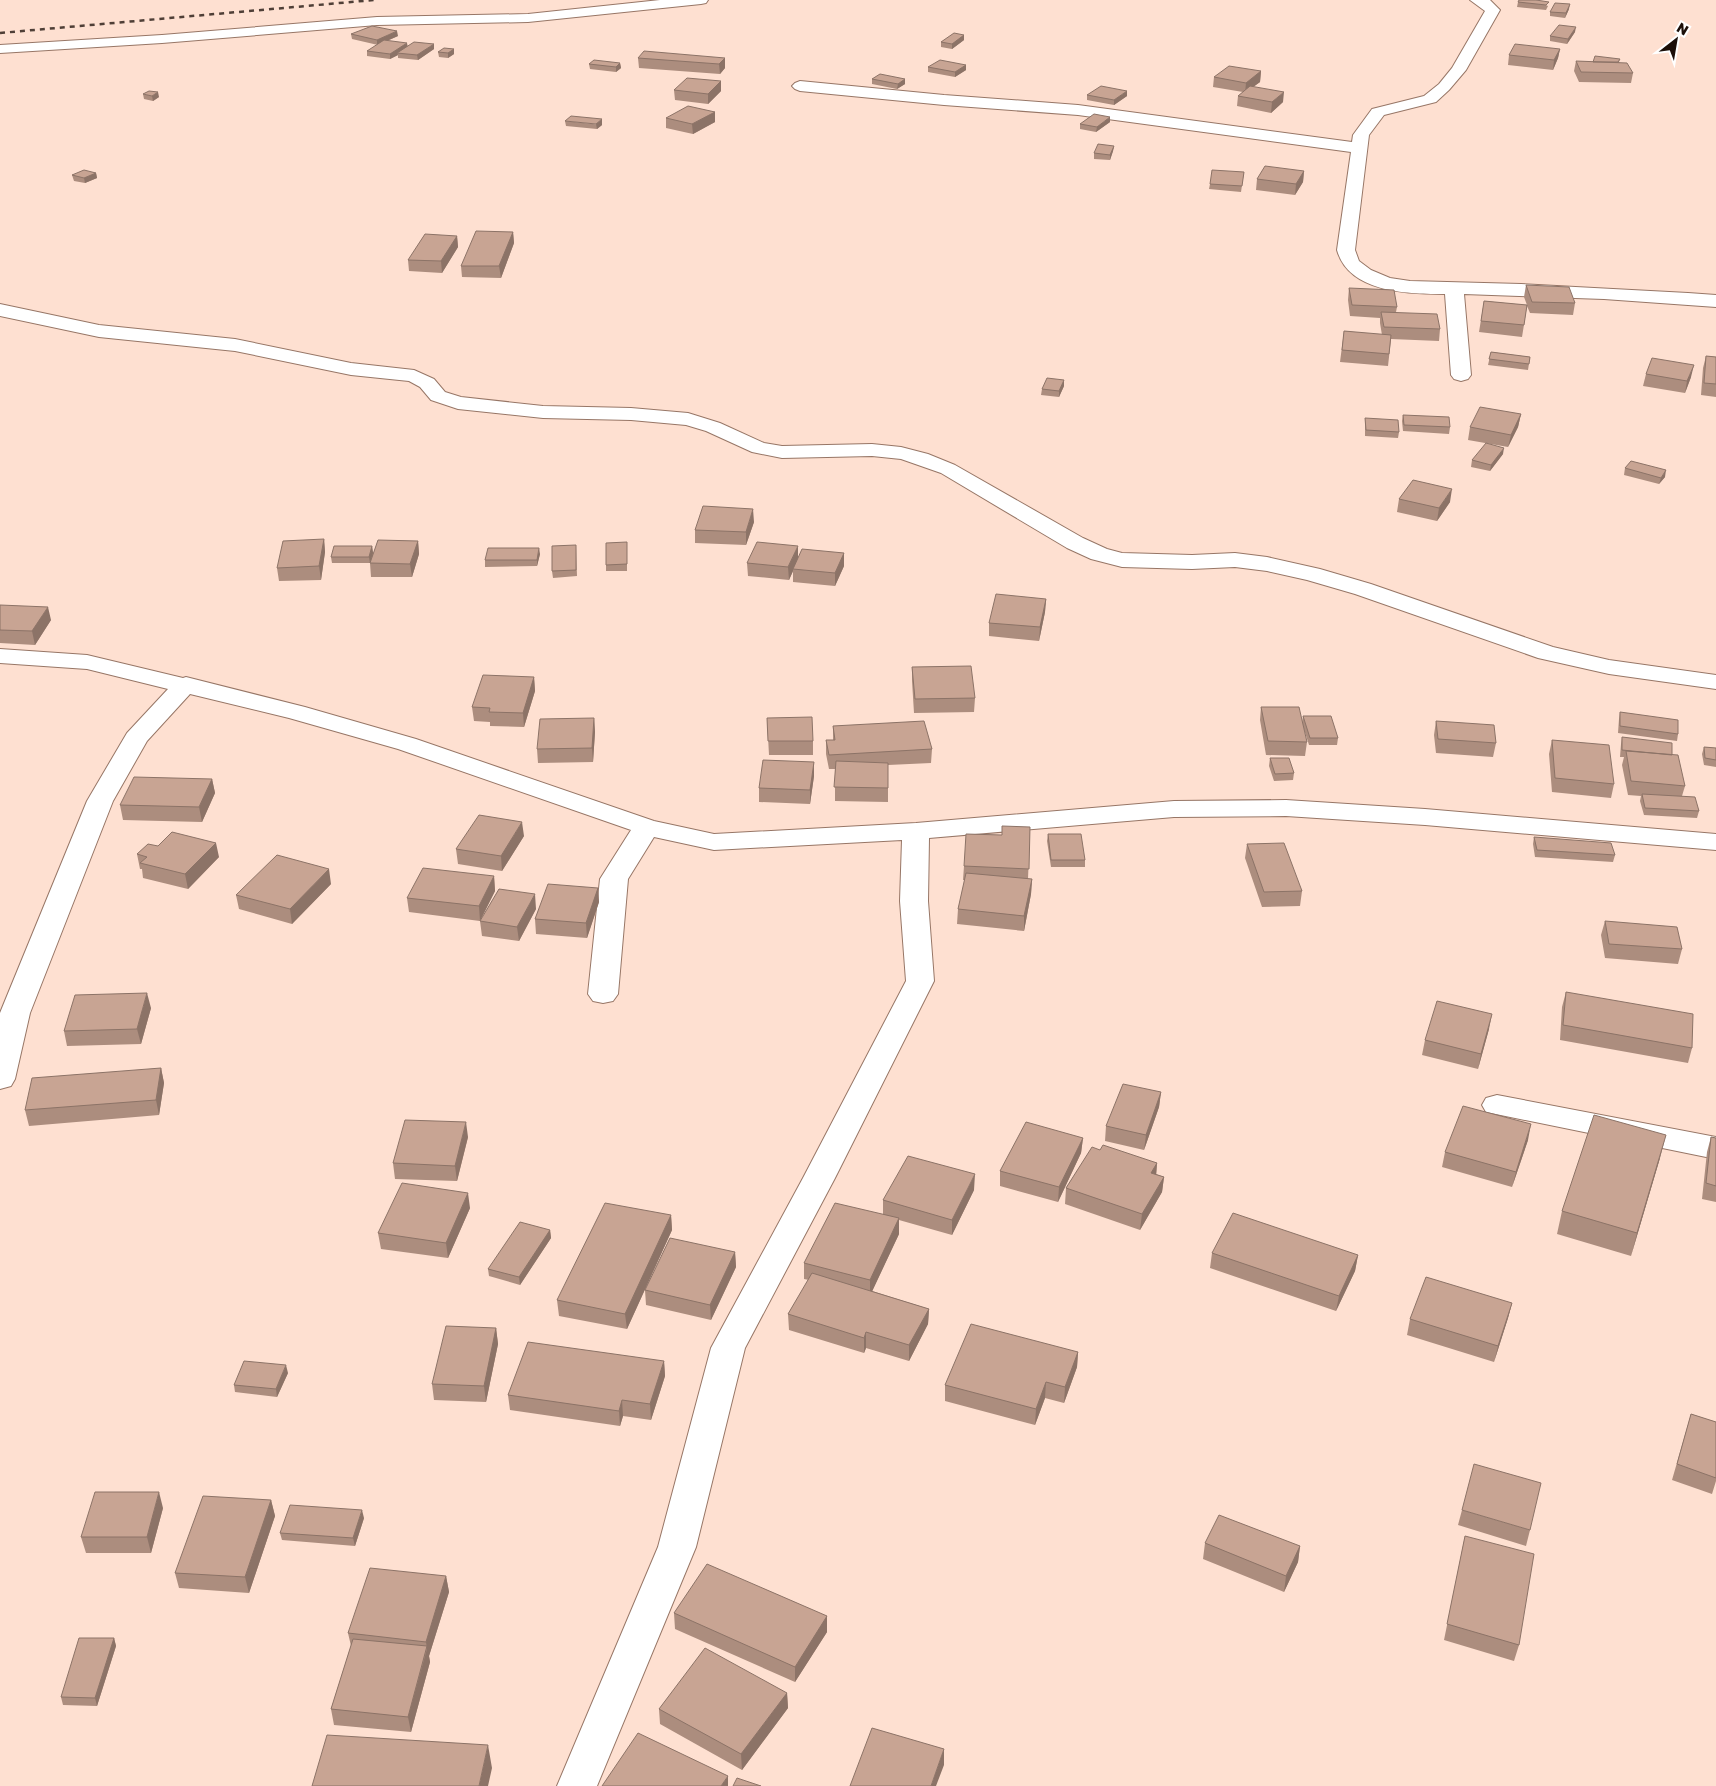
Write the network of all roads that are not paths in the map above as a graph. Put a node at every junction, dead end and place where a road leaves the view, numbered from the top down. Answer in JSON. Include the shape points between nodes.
{"nodes":[{"id":1,"x":701,"y":0,"type":"edge"},
{"id":2,"x":1476,"y":0,"type":"edge"},
{"id":3,"x":0,"y":49,"type":"edge"},
{"id":4,"x":800,"y":86,"type":"dead end"},
{"id":5,"x":1360,"y":148,"type":"junction"},
{"id":6,"x":1454,"y":288,"type":"junction"},
{"id":7,"x":1716,"y":301,"type":"edge"},
{"id":8,"x":0,"y":310,"type":"edge"},
{"id":9,"x":1461,"y":375,"type":"dead end"},
{"id":10,"x":0,"y":656,"type":"edge"},
{"id":11,"x":1716,"y":682,"type":"edge"},
{"id":12,"x":186,"y":684,"type":"junction"},
{"id":13,"x":646,"y":828,"type":"junction"},
{"id":14,"x":916,"y":832,"type":"junction"},
{"id":15,"x":1716,"y":842,"type":"edge"},
{"id":16,"x":603,"y":994,"type":"dead end"},
{"id":17,"x":0,"y":1079,"type":"edge"},
{"id":18,"x":1497,"y":1105,"type":"dead end"},
{"id":19,"x":1716,"y":1148,"type":"edge"},
{"id":20,"x":577,"y":1786,"type":"edge"}],
"edges":[{"from":1,"to":3,"type":"street","via":[[528,18],[377,21]]},
{"from":2,"to":5,"type":"street","via":[[1493,10],[1453,76],[1430,98],[1378,112],[1361,136]]},
{"from":4,"to":5,"type":"street","via":[[1078,110]]},
{"from":5,"to":6,"type":"street","via":[[1346,250],[1348,262],[1355,269],[1385,282],[1412,287]]},
{"from":6,"to":7,"type":"street"},
{"from":6,"to":9,"type":"street"},
{"from":8,"to":11,"type":"street","via":[[119,334],[235,345],[351,369],[414,376],[427,383],[438,396],[458,403],[543,412],[688,419],[759,448],[782,452],[872,450],[901,453],[948,469],[1060,535],[1099,554],[1122,560],[1235,560],[1266,564],[1363,589],[1563,657]]},
{"from":10,"to":12,"type":"street","via":[[87,662]]},
{"from":12,"to":13,"type":"street","via":[[407,744]]},
{"from":12,"to":17,"type":"street","via":[[136,738],[100,801],[15,1013]]},
{"from":13,"to":14,"type":"street","via":[[714,842]]},
{"from":13,"to":16,"type":"street","via":[[614,879]]},
{"from":14,"to":15,"type":"street","via":[[1174,808],[1286,808]]},
{"from":14,"to":20,"type":"street","via":[[914,900],[920,980],[728,1348],[677,1547]]},
{"from":18,"to":19,"type":"street"}]}
